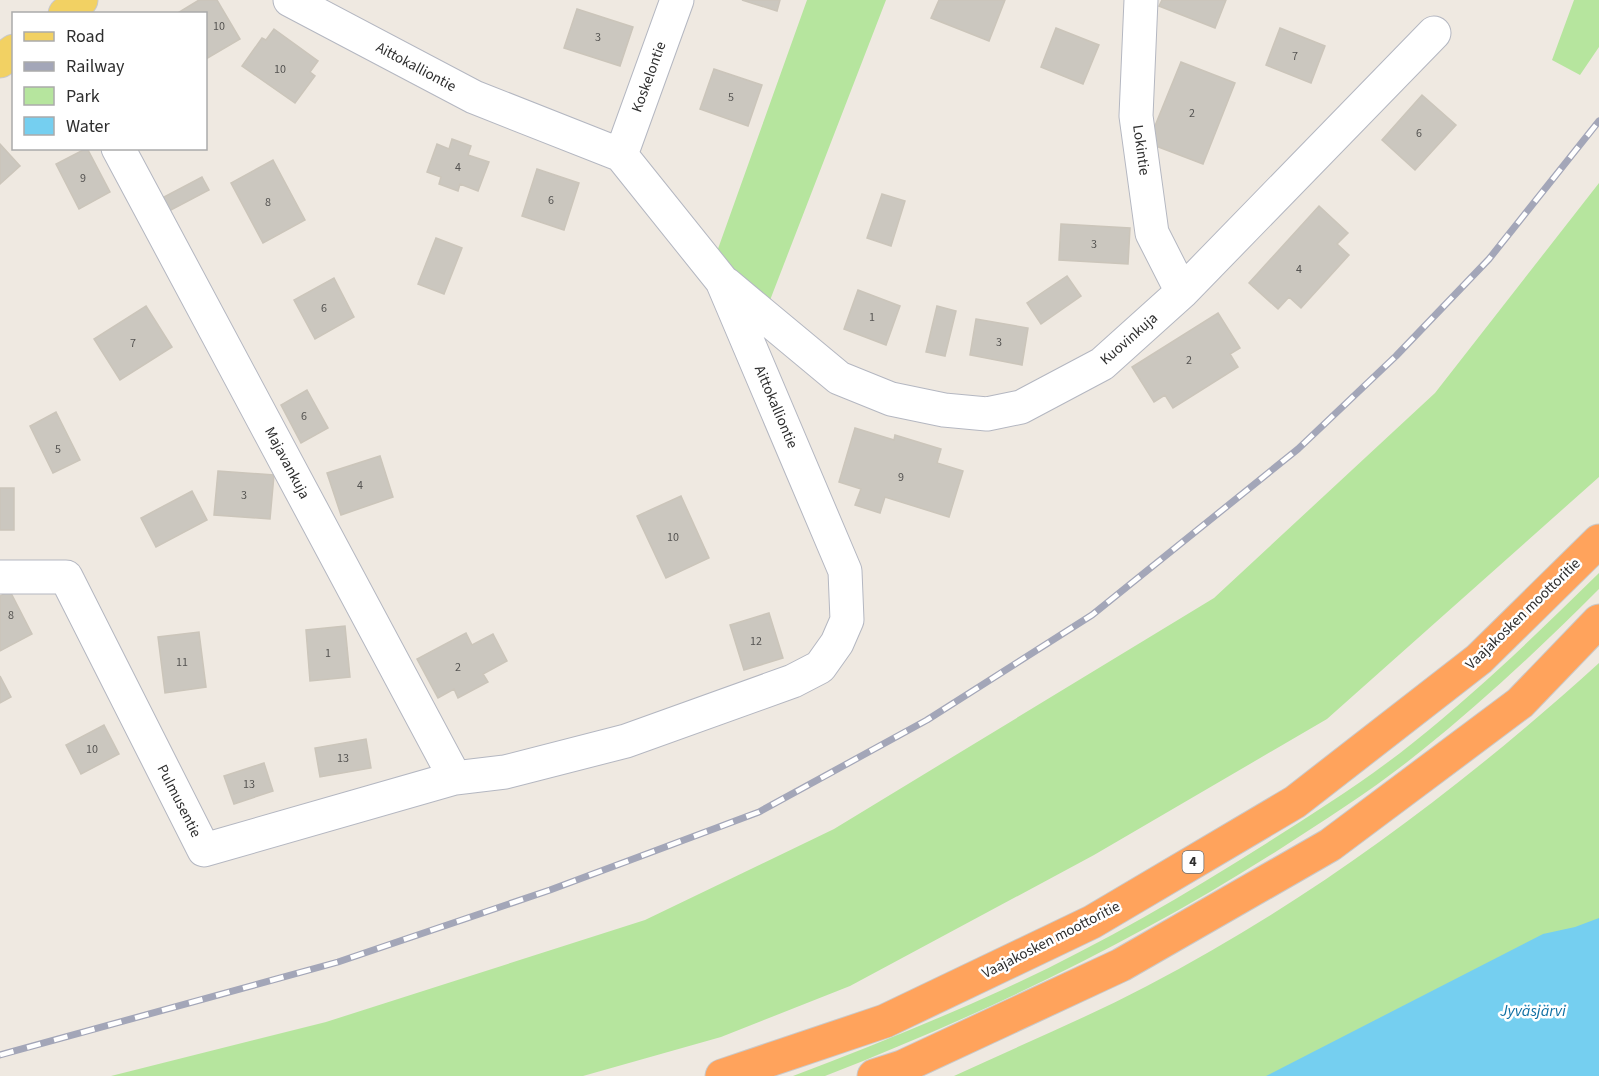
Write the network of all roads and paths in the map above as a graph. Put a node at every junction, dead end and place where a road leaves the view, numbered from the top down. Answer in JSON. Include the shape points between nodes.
{"nodes":[{"id":1,"x":52,"y":0,"type":"edge"},
{"id":2,"x":81,"y":0,"type":"edge"},
{"id":3,"x":290,"y":0,"type":"edge"},
{"id":4,"x":677,"y":0,"type":"edge"},
{"id":5,"x":1141,"y":0,"type":"edge"},
{"id":6,"x":61,"y":12,"type":"edge"},
{"id":7,"x":66,"y":12,"type":"edge"},
{"id":8,"x":1434,"y":33,"type":"dead end"},
{"id":9,"x":119,"y":150,"type":"edge"},
{"id":10,"x":621,"y":155,"type":"junction"},
{"id":11,"x":722,"y":281,"type":"junction"},
{"id":12,"x":1182,"y":292,"type":"junction"},
{"id":13,"x":1599,"y":541,"type":"edge"},
{"id":14,"x":0,"y":577,"type":"edge"},
{"id":15,"x":1599,"y":621,"type":"edge"},
{"id":16,"x":455,"y":778,"type":"junction"},
{"id":17,"x":722,"y":1076,"type":"edge"},
{"id":18,"x":874,"y":1076,"type":"edge"}],
"edges":[{"from":1,"to":6,"type":"street"},
{"from":2,"to":7,"type":"main road"},
{"from":3,"to":10,"type":"street","name":"Aittokalliontie","via":[[474,97]]},
{"from":4,"to":10,"type":"street","name":"Koskelontie"},
{"from":5,"to":12,"type":"street","name":"Lokintie","via":[[1136,116],[1152,233]]},
{"from":8,"to":12,"type":"street","name":"Kuovinkuja"},
{"from":9,"to":16,"type":"street","name":"Majavankuja"},
{"from":10,"to":11,"type":"street","name":"Aittokalliontie"},
{"from":11,"to":12,"type":"street","name":"Kuovinkuja","via":[[839,378],[891,399],[987,414],[1021,407],[1102,364]]},
{"from":11,"to":16,"type":"street","name":"Aittokalliontie","via":[[845,571],[847,620],[837,643],[820,667],[793,681],[626,741],[505,772]]},
{"from":13,"to":17,"type":"highway","name":"Vaajakosken moottoritie","number":"4","via":[[1479,659],[1295,802],[1092,922],[947,992],[885,1021]]},
{"from":14,"to":16,"type":"street","name":"Pulmusentie","via":[[66,578],[204,850]]},
{"from":15,"to":18,"type":"highway","via":[[1520,703],[1330,845],[1121,965],[902,1067]]}]}
